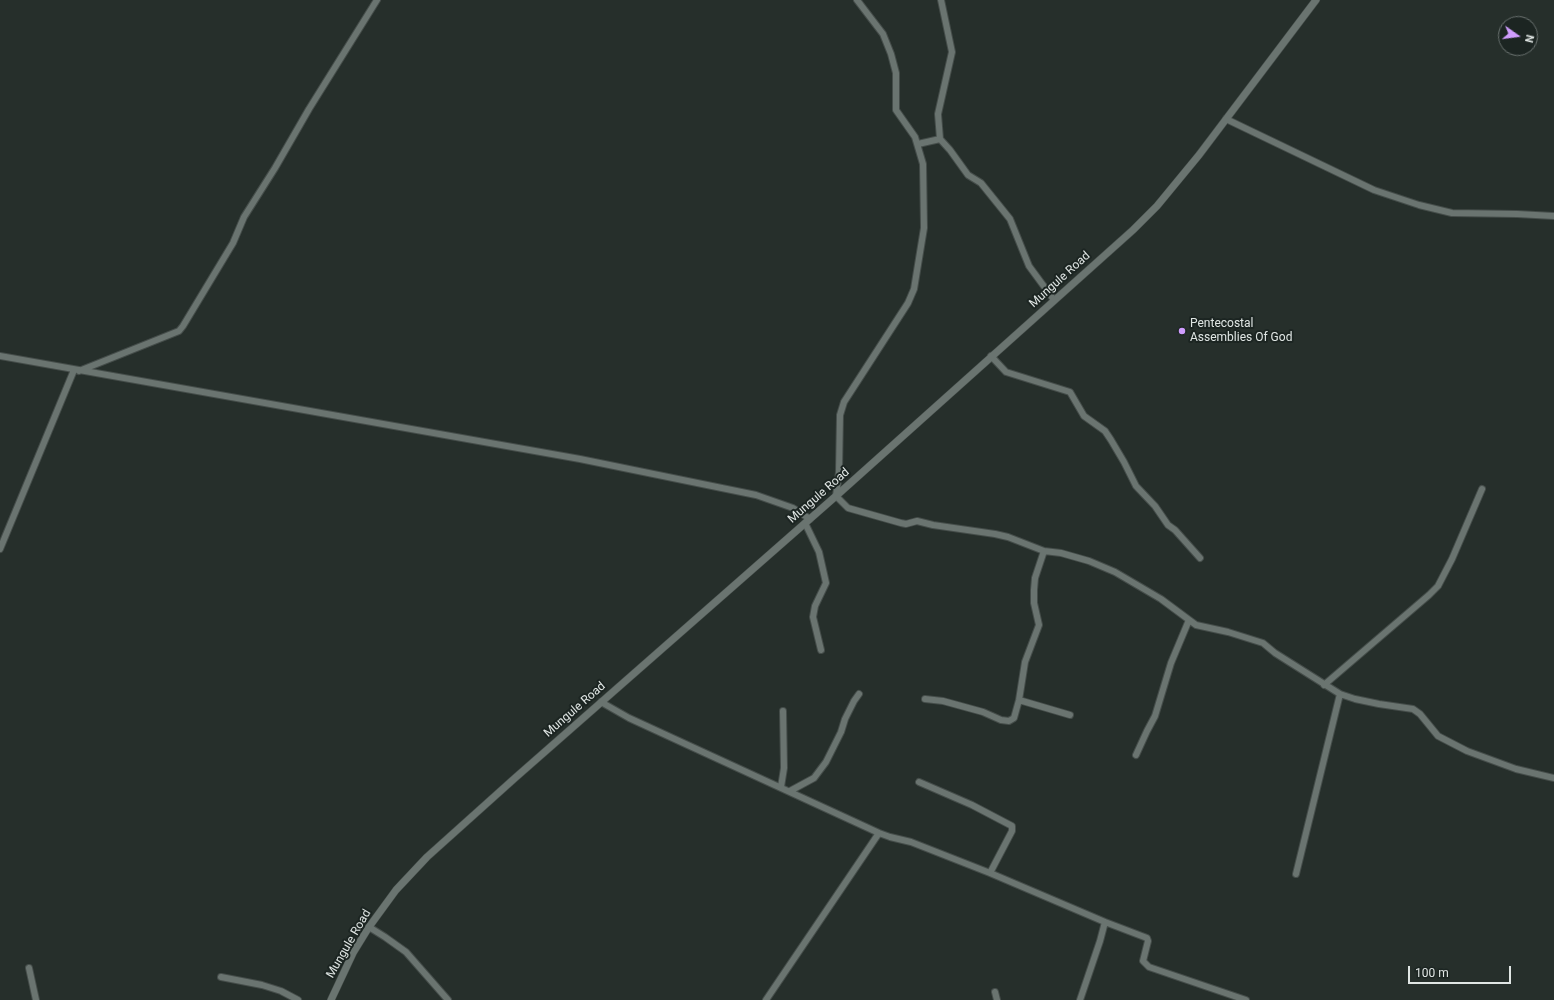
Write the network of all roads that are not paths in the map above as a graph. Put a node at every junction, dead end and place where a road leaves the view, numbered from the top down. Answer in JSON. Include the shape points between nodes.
{"nodes":[{"id":1,"x":377,"y":0,"type":"edge"},
{"id":2,"x":857,"y":0,"type":"edge"},
{"id":3,"x":941,"y":0,"type":"edge"},
{"id":4,"x":1316,"y":0,"type":"edge"},
{"id":5,"x":1226,"y":119,"type":"junction"},
{"id":6,"x":940,"y":139,"type":"junction"},
{"id":7,"x":918,"y":144,"type":"junction"},
{"id":8,"x":1554,"y":216,"type":"edge"},
{"id":9,"x":1054,"y":300,"type":"junction"},
{"id":10,"x":0,"y":356,"type":"edge"},
{"id":11,"x":991,"y":356,"type":"junction"},
{"id":12,"x":77,"y":371,"type":"junction"},
{"id":13,"x":1482,"y":489,"type":"dead end"},
{"id":14,"x":836,"y":496,"type":"junction"},
{"id":15,"x":808,"y":520,"type":"junction"},
{"id":16,"x":0,"y":549,"type":"edge"},
{"id":17,"x":1044,"y":551,"type":"junction"},
{"id":18,"x":1200,"y":558,"type":"dead end"},
{"id":19,"x":1189,"y":620,"type":"junction"},
{"id":20,"x":821,"y":650,"type":"dead end"},
{"id":21,"x":1324,"y":685,"type":"junction"},
{"id":22,"x":859,"y":694,"type":"dead end"},
{"id":23,"x":1340,"y":694,"type":"junction"},
{"id":24,"x":925,"y":699,"type":"dead end"},
{"id":25,"x":1019,"y":700,"type":"junction"},
{"id":26,"x":602,"y":702,"type":"junction"},
{"id":27,"x":783,"y":711,"type":"dead end"},
{"id":28,"x":1070,"y":715,"type":"dead end"},
{"id":29,"x":1136,"y":755,"type":"dead end"},
{"id":30,"x":1554,"y":778,"type":"edge"},
{"id":31,"x":919,"y":782,"type":"dead end"},
{"id":32,"x":781,"y":786,"type":"junction"},
{"id":33,"x":790,"y":790,"type":"junction"},
{"id":34,"x":879,"y":833,"type":"junction"},
{"id":35,"x":990,"y":873,"type":"junction"},
{"id":36,"x":1296,"y":874,"type":"dead end"},
{"id":37,"x":1105,"y":922,"type":"junction"},
{"id":38,"x":369,"y":927,"type":"junction"},
{"id":39,"x":29,"y":968,"type":"dead end"},
{"id":40,"x":221,"y":977,"type":"dead end"},
{"id":41,"x":995,"y":992,"type":"dead end"},
{"id":42,"x":36,"y":1000,"type":"edge"},
{"id":43,"x":298,"y":1000,"type":"edge"},
{"id":44,"x":331,"y":1000,"type":"edge"},
{"id":45,"x":448,"y":1000,"type":"edge"},
{"id":46,"x":766,"y":1000,"type":"edge"},
{"id":47,"x":997,"y":1000,"type":"edge"},
{"id":48,"x":1080,"y":1000,"type":"edge"},
{"id":49,"x":1246,"y":1000,"type":"edge"}],
"edges":[{"from":1,"to":12,"type":"street","via":[[244,217],[233,243],[183,326],[179,330]]},
{"from":2,"to":7,"type":"street","via":[[883,34],[896,74],[896,110]]},
{"from":3,"to":6,"type":"street","via":[[952,52],[938,114]]},
{"from":4,"to":5,"type":"street","name":"Mungule Road"},
{"from":5,"to":8,"type":"street","via":[[1374,190],[1419,205],[1452,213]]},
{"from":5,"to":9,"type":"street","name":"Mungule Road","via":[[1185,174],[1157,206]]},
{"from":6,"to":7,"type":"street"},
{"from":6,"to":9,"type":"street","via":[[968,176],[981,183],[1006,213],[1029,266]]},
{"from":7,"to":14,"type":"street","via":[[923,164],[924,228],[914,289],[899,318],[844,402],[840,415]]},
{"from":9,"to":11,"type":"street","name":"Mungule Road"},
{"from":10,"to":12,"type":"street"},
{"from":11,"to":14,"type":"street","name":"Mungule Road"},
{"from":11,"to":18,"type":"street","via":[[1006,372],[1070,392],[1084,416],[1105,431],[1136,486]]},
{"from":12,"to":15,"type":"street","via":[[580,459],[756,495],[793,508]]},
{"from":12,"to":16,"type":"street"},
{"from":13,"to":21,"type":"street","via":[[1438,586]]},
{"from":14,"to":15,"type":"street","name":"Mungule Road"},
{"from":14,"to":17,"type":"street","via":[[848,508],[901,523],[917,521],[933,526],[996,534]]},
{"from":15,"to":20,"type":"street","via":[[826,583],[813,618]]},
{"from":15,"to":26,"type":"street","name":"Mungule Road"},
{"from":17,"to":19,"type":"street","via":[[1089,561],[1114,572],[1161,599]]},
{"from":17,"to":25,"type":"street","via":[[1035,578],[1034,590],[1039,625],[1025,662]]},
{"from":19,"to":21,"type":"street","via":[[1196,625],[1263,643]]},
{"from":19,"to":29,"type":"street","via":[[1171,663],[1155,716]]},
{"from":21,"to":23,"type":"street"},
{"from":22,"to":33,"type":"street","via":[[826,762],[814,778]]},
{"from":23,"to":30,"type":"street","via":[[1413,710],[1420,714],[1438,736],[1462,748],[1516,769]]},
{"from":23,"to":36,"type":"street"},
{"from":24,"to":25,"type":"street","via":[[943,701],[1009,721],[1014,718]]},
{"from":25,"to":28,"type":"street"},
{"from":26,"to":32,"type":"street","via":[[629,718]]},
{"from":26,"to":38,"type":"street","name":"Mungule Road","via":[[428,858],[396,890]]},
{"from":27,"to":32,"type":"street","via":[[784,768]]},
{"from":31,"to":35,"type":"street","via":[[1012,826],[1012,831]]},
{"from":32,"to":33,"type":"street"},
{"from":33,"to":34,"type":"street"},
{"from":34,"to":35,"type":"street","via":[[910,842]]},
{"from":34,"to":46,"type":"street"},
{"from":35,"to":37,"type":"street"},
{"from":37,"to":48,"type":"street"},
{"from":37,"to":49,"type":"street","via":[[1147,938],[1143,960],[1149,967]]},
{"from":38,"to":44,"type":"street","name":"Mungule Road","via":[[350,959]]},
{"from":38,"to":45,"type":"street","via":[[406,952]]},
{"from":39,"to":42,"type":"street"},
{"from":40,"to":43,"type":"street","via":[[262,985]]},
{"from":41,"to":47,"type":"street"}]}
